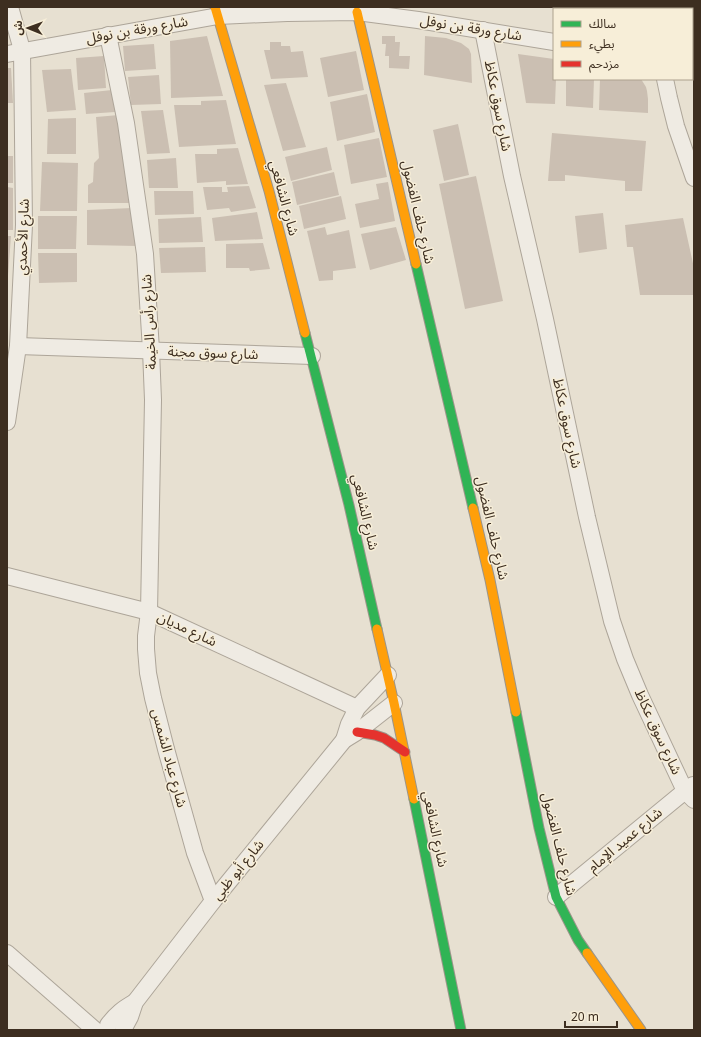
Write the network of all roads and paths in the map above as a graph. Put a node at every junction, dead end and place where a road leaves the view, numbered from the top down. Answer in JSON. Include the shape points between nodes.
{"nodes":[{"id":1,"x":10,"y":7,"type":"edge"},
{"id":2,"x":217,"y":11,"type":"edge"},
{"id":3,"x":357,"y":12,"type":"junction"},
{"id":4,"x":483,"y":30,"type":"junction"},
{"id":5,"x":108,"y":35,"type":"junction"},
{"id":6,"x":553,"y":42,"type":"edge"},
{"id":7,"x":15,"y":52,"type":"edge"},
{"id":8,"x":666,"y":80,"type":"edge"},
{"id":9,"x":694,"y":178,"type":"edge"},
{"id":10,"x":18,"y":346,"type":"junction"},
{"id":11,"x":151,"y":350,"type":"junction"},
{"id":12,"x":312,"y":356,"type":"junction"},
{"id":13,"x":7,"y":422,"type":"edge"},
{"id":14,"x":7,"y":576,"type":"edge"},
{"id":15,"x":149,"y":612,"type":"junction"},
{"id":16,"x":388,"y":675,"type":"junction"},
{"id":17,"x":394,"y":703,"type":"junction"},
{"id":18,"x":357,"y":708,"type":"junction"},
{"id":19,"x":351,"y":736,"type":"junction"},
{"id":20,"x":405,"y":752,"type":"junction"},
{"id":21,"x":691,"y":792,"type":"edge"},
{"id":22,"x":556,"y":897,"type":"junction"},
{"id":23,"x":213,"y":901,"type":"junction"},
{"id":24,"x":7,"y":953,"type":"edge"},
{"id":25,"x":108,"y":1029,"type":"edge"},
{"id":26,"x":461,"y":1030,"type":"edge"},
{"id":27,"x":641,"y":1030,"type":"edge"}],
"edges":[{"from":1,"to":7,"type":"street","name":"شارع الأحمدي"},
{"from":2,"to":3,"type":"street","name":"شارع ورقة بن نوفل"},
{"from":2,"to":5,"type":"street","name":"شارع ورقة بن نوفل"},
{"from":2,"to":12,"type":"street","name":"شارع الشافعي"},
{"from":3,"to":4,"type":"street","name":"شارع ورقة بن نوفل"},
{"from":3,"to":22,"type":"street","name":"شارع حلف الفضول","via":[[490,580],[539,828]]},
{"from":4,"to":6,"type":"street","name":"شارع ورقة بن نوفل"},
{"from":4,"to":21,"type":"street","name":"شارع سوق عكاظ","via":[[512,176],[612,621],[637,688]]},
{"from":5,"to":7,"type":"street","name":"شارع ورقة بن نوفل"},
{"from":5,"to":11,"type":"street","name":"شارع رأس الخيمة","via":[[126,123],[145,254]]},
{"from":7,"to":10,"type":"street","name":"شارع الأحمدي","via":[[24,226]]},
{"from":8,"to":9,"type":"street","via":[[676,126]]},
{"from":10,"to":11,"type":"street","name":"شارع سوق مجنة"},
{"from":10,"to":13,"type":"street","name":"شارع الأحمدي"},
{"from":11,"to":12,"type":"street","name":"شارع سوق مجنة"},
{"from":11,"to":15,"type":"street","name":"شارع رأس الخيمة","via":[[153,400]]},
{"from":12,"to":16,"type":"street","name":"شارع الشافعي","via":[[350,504]]},
{"from":14,"to":15,"type":"street","name":"شارع مديان"},
{"from":15,"to":18,"type":"street","name":"شارع مديان"},
{"from":15,"to":23,"type":"street","name":"شارع عباد الشمس","via":[[146,636],[148,673],[195,853]]},
{"from":16,"to":17,"type":"street","name":"شارع الشافعي"},
{"from":16,"to":18,"type":"street","name":"شارع أبو ظبي"},
{"from":17,"to":19,"type":"street","name":"شارع أبو ظبي"},
{"from":17,"to":20,"type":"street","name":"شارع الشافعي"},
{"from":18,"to":19,"type":"street","name":"شارع أبو ظبي","via":[[348,724]]},
{"from":19,"to":20,"type":"street","via":[[375,735]]},
{"from":19,"to":23,"type":"street","name":"شارع أبو ظبي"},
{"from":20,"to":26,"type":"street","name":"شارع الشافعي"},
{"from":21,"to":22,"type":"street","name":"شارع عميد الإمام"},
{"from":22,"to":27,"type":"street","name":"شارع حلف الفضول","via":[[578,940]]},
{"from":23,"to":25,"type":"street","name":"شارع أبو ظبي","via":[[135,1002],[115,1016]]},
{"from":24,"to":25,"type":"street"}]}
